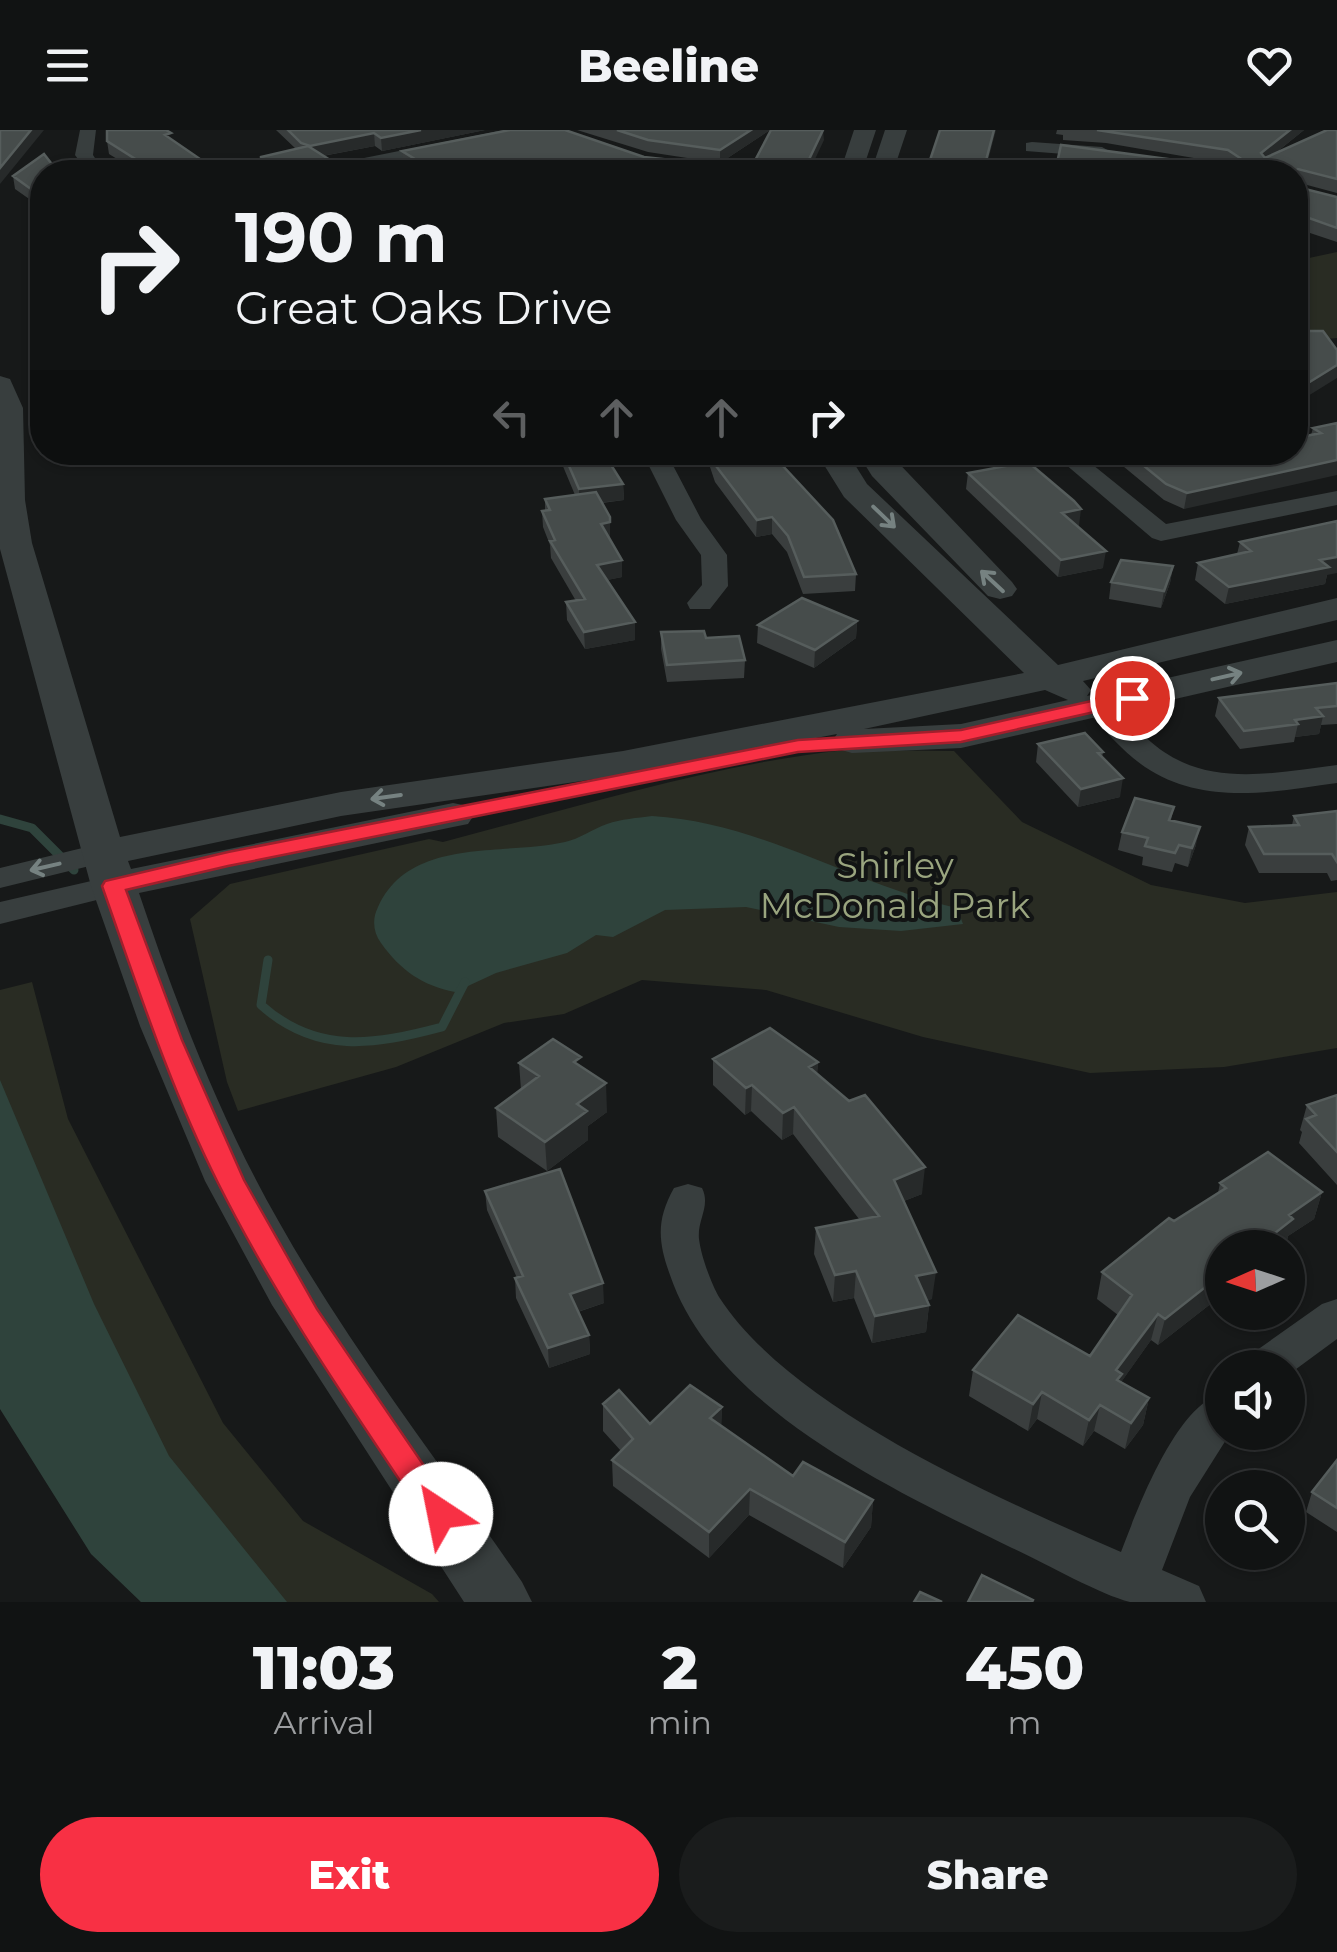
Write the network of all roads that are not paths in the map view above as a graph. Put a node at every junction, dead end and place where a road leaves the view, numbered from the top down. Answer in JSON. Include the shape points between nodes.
{"nodes":[{"id":1,"x":88,"y":130,"type":"edge"},
{"id":2,"x":529,"y":130,"type":"edge"},
{"id":3,"x":865,"y":130,"type":"edge"},
{"id":4,"x":896,"y":130,"type":"edge"},
{"id":5,"x":1032,"y":146,"type":"edge"},
{"id":6,"x":1122,"y":154,"type":"edge"},
{"id":7,"x":87,"y":160,"type":"edge"},
{"id":8,"x":379,"y":160,"type":"edge"},
{"id":9,"x":855,"y":160,"type":"edge"},
{"id":10,"x":886,"y":160,"type":"edge"},
{"id":11,"x":0,"y":385,"type":"edge"},
{"id":12,"x":660,"y":465,"type":"edge"},
{"id":13,"x":839,"y":465,"type":"edge"},
{"id":14,"x":880,"y":465,"type":"edge"},
{"id":15,"x":1078,"y":465,"type":"edge"},
{"id":16,"x":1337,"y":498,"type":"edge"},
{"id":17,"x":944,"y":576,"type":"junction"},
{"id":18,"x":700,"y":603,"type":"dead end"},
{"id":19,"x":1337,"y":610,"type":"edge"},
{"id":20,"x":1337,"y":651,"type":"edge"},
{"id":21,"x":1078,"y":684,"type":"junction"},
{"id":22,"x":966,"y":698,"type":"junction"},
{"id":23,"x":1337,"y":774,"type":"edge"},
{"id":24,"x":102,"y":865,"type":"junction"},
{"id":25,"x":0,"y":878,"type":"edge"},
{"id":26,"x":0,"y":913,"type":"edge"},
{"id":27,"x":688,"y":1199,"type":"dead end"},
{"id":28,"x":1337,"y":1316,"type":"edge"},
{"id":29,"x":1291,"y":1350,"type":"edge"},
{"id":30,"x":1205,"y":1434,"type":"edge"},
{"id":31,"x":1135,"y":1580,"type":"junction"},
{"id":32,"x":500,"y":1602,"type":"edge"},
{"id":33,"x":1182,"y":1602,"type":"edge"}],
"edges":[{"from":1,"to":7,"type":"street"},
{"from":2,"to":8,"type":"street"},
{"from":3,"to":9,"type":"street"},
{"from":4,"to":10,"type":"street"},
{"from":5,"to":6,"type":"street"},
{"from":11,"to":24,"type":"street","via":[[8,408],[16,543]]},
{"from":12,"to":18,"type":"street","via":[[714,555],[715,586]]},
{"from":13,"to":17,"type":"street","one_way":true,"via":[[855,490]]},
{"from":21,"to":14,"type":"street","one_way":true},
{"from":15,"to":16,"type":"street","via":[[1161,533]]},
{"from":17,"to":21,"type":"street"},
{"from":17,"to":22,"type":"street","via":[[956,602],[1000,648],[1003,660],[998,676]]},
{"from":19,"to":21,"type":"street"},
{"from":21,"to":20,"type":"street","one_way":true},
{"from":21,"to":22,"type":"street"},
{"from":21,"to":23,"type":"street","via":[[1158,763],[1203,781],[1254,784]]},
{"from":21,"to":24,"type":"street","via":[[961,736],[798,746],[228,859]]},
{"from":22,"to":24,"type":"street","one_way":true,"via":[[609,766],[341,804]]},
{"from":24,"to":25,"type":"street","one_way":true},
{"from":24,"to":26,"type":"street","via":[[40,904]]},
{"from":24,"to":32,"type":"street","via":[[230,1180],[307,1318]]},
{"from":27,"to":31,"type":"street","via":[[679,1242],[694,1290],[729,1341],[768,1377],[869,1451],[927,1484]]},
{"from":28,"to":29,"type":"street"},
{"from":30,"to":31,"type":"street","via":[[1159,1508]]},
{"from":31,"to":33,"type":"street"}]}
